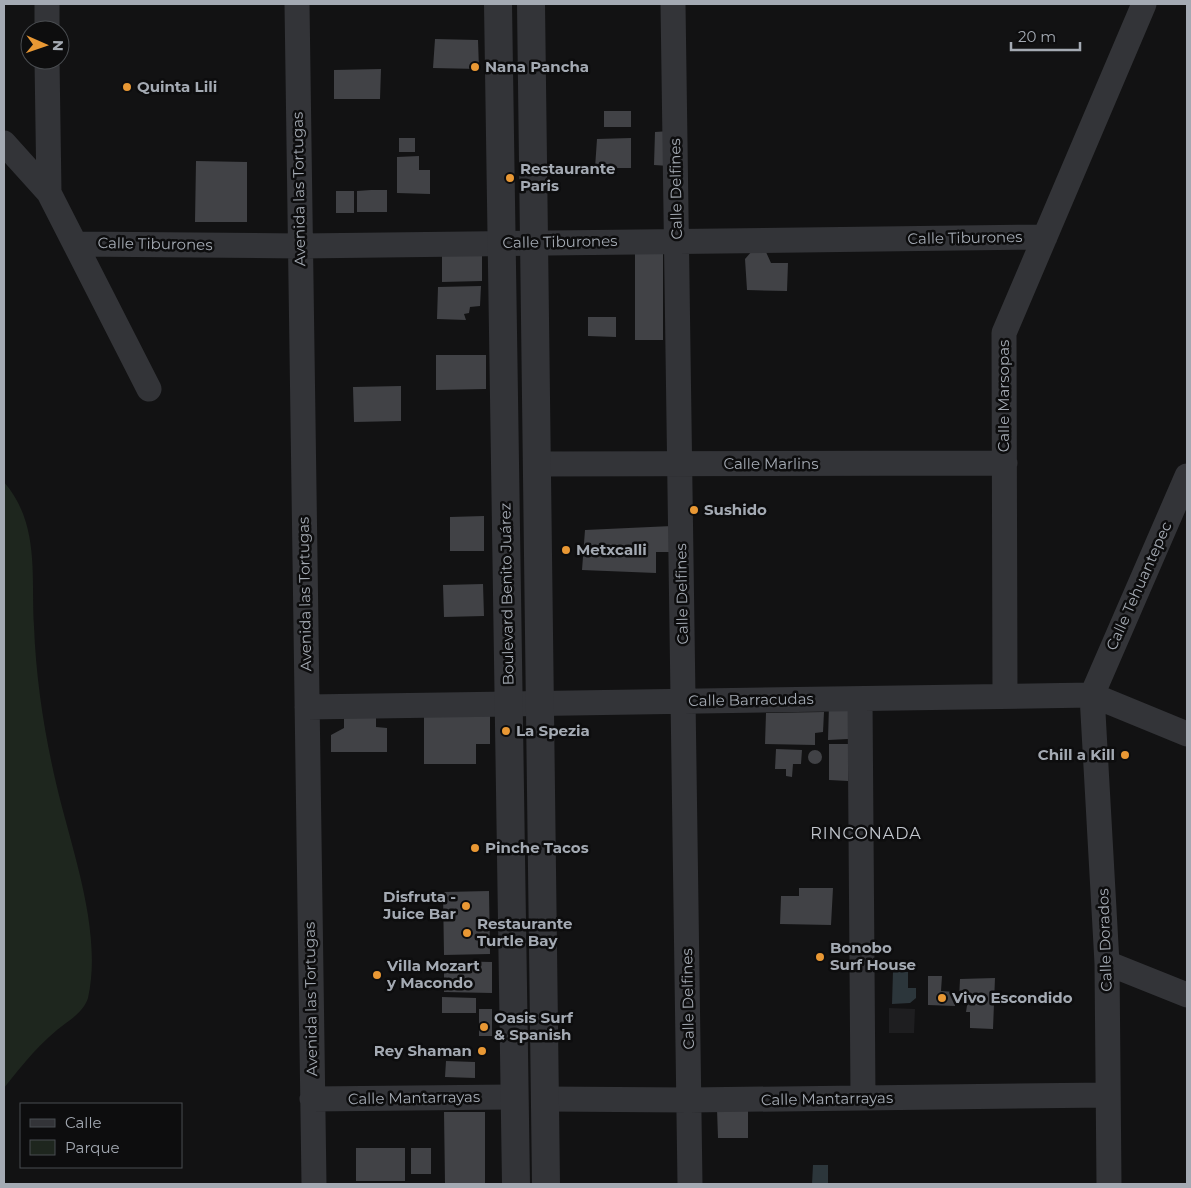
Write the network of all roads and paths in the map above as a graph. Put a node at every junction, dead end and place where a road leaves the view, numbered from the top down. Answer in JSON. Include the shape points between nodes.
{"nodes":[{"id":1,"x":47,"y":4,"type":"edge"},
{"id":2,"x":297,"y":4,"type":"edge"},
{"id":3,"x":498,"y":4,"type":"edge"},
{"id":4,"x":531,"y":4,"type":"edge"},
{"id":5,"x":673,"y":4,"type":"edge"},
{"id":6,"x":1144,"y":4,"type":"edge"},
{"id":7,"x":47,"y":20,"type":"edge"},
{"id":8,"x":48,"y":70,"type":"edge"},
{"id":9,"x":4,"y":143,"type":"edge"},
{"id":10,"x":49,"y":193,"type":"junction"},
{"id":11,"x":1045,"y":237,"type":"junction"},
{"id":12,"x":676,"y":240,"type":"junction"},
{"id":13,"x":534,"y":242,"type":"junction"},
{"id":14,"x":502,"y":243,"type":"junction"},
{"id":15,"x":75,"y":244,"type":"junction"},
{"id":16,"x":300,"y":246,"type":"junction"},
{"id":17,"x":149,"y":389,"type":"dead end"},
{"id":18,"x":1005,"y":463,"type":"junction"},
{"id":19,"x":537,"y":464,"type":"junction"},
{"id":20,"x":680,"y":464,"type":"junction"},
{"id":21,"x":1187,"y":476,"type":"edge"},
{"id":22,"x":1092,"y":695,"type":"junction"},
{"id":23,"x":1005,"y":696,"type":"junction"},
{"id":24,"x":860,"y":699,"type":"junction"},
{"id":25,"x":684,"y":701,"type":"junction"},
{"id":26,"x":509,"y":704,"type":"junction"},
{"id":27,"x":540,"y":704,"type":"junction"},
{"id":28,"x":307,"y":707,"type":"junction"},
{"id":29,"x":1187,"y":734,"type":"edge"},
{"id":30,"x":1107,"y":963,"type":"junction"},
{"id":31,"x":1187,"y":995,"type":"edge"},
{"id":32,"x":1108,"y":1095,"type":"junction"},
{"id":33,"x":515,"y":1096,"type":"junction"},
{"id":34,"x":863,"y":1098,"type":"junction"},
{"id":35,"x":312,"y":1099,"type":"junction"},
{"id":36,"x":545,"y":1099,"type":"junction"},
{"id":37,"x":689,"y":1100,"type":"junction"},
{"id":38,"x":314,"y":1184,"type":"edge"},
{"id":39,"x":516,"y":1184,"type":"edge"},
{"id":40,"x":546,"y":1184,"type":"edge"},
{"id":41,"x":690,"y":1184,"type":"edge"},
{"id":42,"x":1109,"y":1184,"type":"edge"}],
"edges":[{"from":1,"to":7,"type":"street"},
{"from":2,"to":16,"type":"street","name":"Avenida las Tortugas"},
{"from":3,"to":14,"type":"street","name":"Boulevard Benito Juárez"},
{"from":4,"to":13,"type":"street","name":"Boulevard Benito Juárez"},
{"from":5,"to":12,"type":"street","name":"Calle Delfines"},
{"from":6,"to":11,"type":"street","name":"Calle Marsopas"},
{"from":8,"to":10,"type":"street"},
{"from":9,"to":10,"type":"street"},
{"from":10,"to":15,"type":"street"},
{"from":11,"to":12,"type":"street","name":"Calle Tiburones"},
{"from":11,"to":18,"type":"street","name":"Calle Marsopas","via":[[1004,333]]},
{"from":12,"to":13,"type":"street","name":"Calle Tiburones"},
{"from":12,"to":20,"type":"street","name":"Calle Delfines"},
{"from":13,"to":14,"type":"street","name":"Calle Tiburones"},
{"from":13,"to":19,"type":"street","name":"Boulevard Benito Juárez"},
{"from":14,"to":16,"type":"street","name":"Calle Tiburones"},
{"from":14,"to":26,"type":"street","name":"Boulevard Benito Juárez"},
{"from":15,"to":16,"type":"street","name":"Calle Tiburones"},
{"from":15,"to":17,"type":"street"},
{"from":16,"to":28,"type":"street","name":"Avenida las Tortugas"},
{"from":18,"to":20,"type":"street","name":"Calle Marlins"},
{"from":18,"to":23,"type":"street","name":"Calle Marsopas"},
{"from":19,"to":20,"type":"street","name":"Calle Marlins"},
{"from":19,"to":27,"type":"street","name":"Boulevard Benito Juárez"},
{"from":20,"to":25,"type":"street","name":"Calle Delfines"},
{"from":21,"to":22,"type":"street","name":"Calle Tehuantepec"},
{"from":22,"to":23,"type":"street","name":"Calle Barracudas"},
{"from":22,"to":29,"type":"street","name":"Calle Barracudas"},
{"from":22,"to":30,"type":"street","name":"Calle Dorados"},
{"from":23,"to":24,"type":"street","name":"Calle Barracudas"},
{"from":24,"to":25,"type":"street","name":"Calle Barracudas"},
{"from":24,"to":34,"type":"street"},
{"from":25,"to":27,"type":"street","name":"Calle Barracudas"},
{"from":25,"to":37,"type":"street","name":"Calle Delfines"},
{"from":26,"to":27,"type":"street","name":"Calle Barracudas"},
{"from":26,"to":28,"type":"street","name":"Calle Barracudas"},
{"from":26,"to":33,"type":"street","name":"Boulevard Benito Juárez"},
{"from":27,"to":36,"type":"street","name":"Boulevard Benito Juárez"},
{"from":28,"to":35,"type":"street","name":"Avenida las Tortugas"},
{"from":30,"to":31,"type":"street"},
{"from":30,"to":32,"type":"street","name":"Calle Dorados"},
{"from":32,"to":34,"type":"street","name":"Calle Mantarrayas"},
{"from":32,"to":42,"type":"street","name":"Calle Dorados"},
{"from":33,"to":35,"type":"street","name":"Calle Mantarrayas"},
{"from":33,"to":39,"type":"street","name":"Boulevard Benito Juárez"},
{"from":34,"to":37,"type":"street","name":"Calle Mantarrayas"},
{"from":35,"to":38,"type":"street","name":"Avenida las Tortugas"},
{"from":36,"to":37,"type":"street","name":"Calle Mantarrayas"},
{"from":36,"to":40,"type":"street","name":"Boulevard Benito Juárez"},
{"from":37,"to":41,"type":"street","name":"Calle Delfines"}]}
